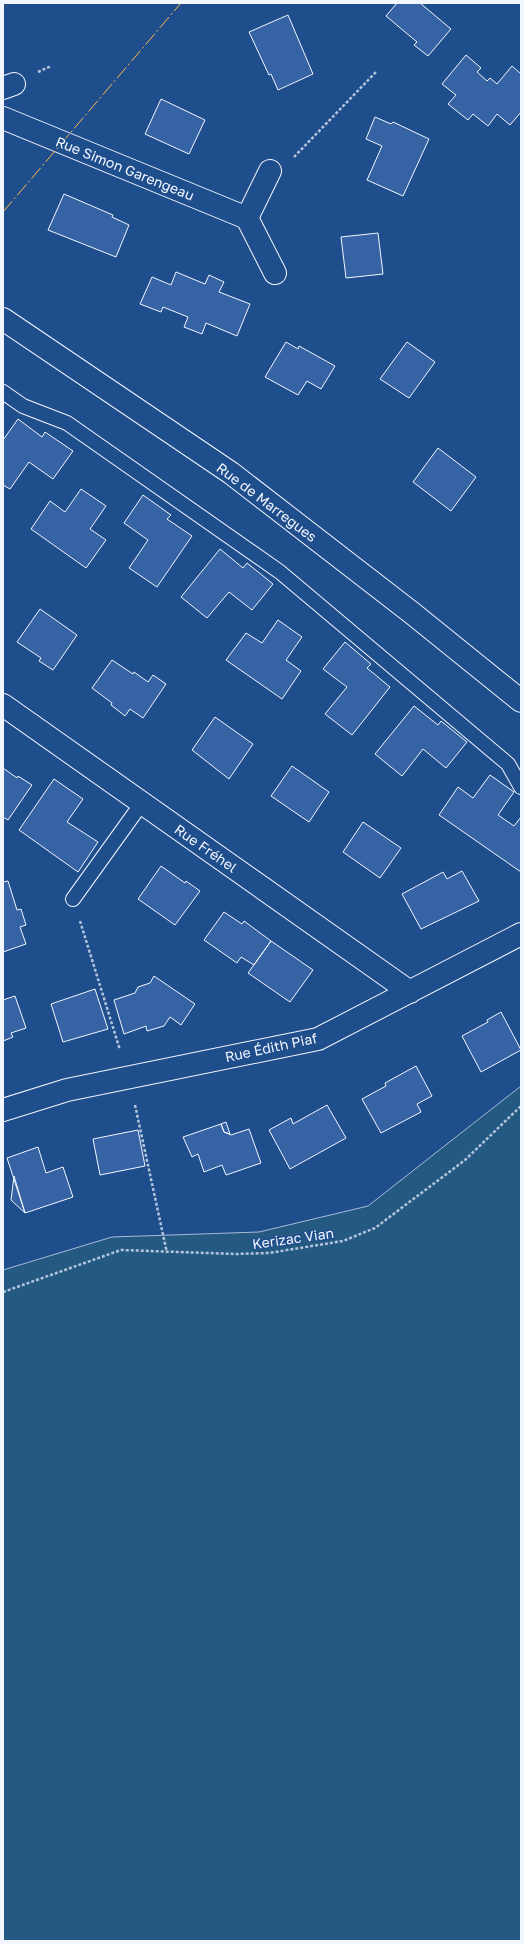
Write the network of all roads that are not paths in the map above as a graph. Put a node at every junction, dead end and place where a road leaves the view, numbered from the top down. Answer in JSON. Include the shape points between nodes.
{"nodes":[{"id":1,"x":3,"y":118,"type":"edge"},
{"id":2,"x":270,"y":170,"type":"road end"},
{"id":3,"x":247,"y":218,"type":"junction"},
{"id":4,"x":275,"y":273,"type":"dead end"},
{"id":5,"x":3,"y":319,"type":"edge"},
{"id":6,"x":3,"y":392,"type":"edge"},
{"id":7,"x":521,"y":701,"type":"edge"},
{"id":8,"x":3,"y":705,"type":"edge"},
{"id":9,"x":521,"y":787,"type":"edge"},
{"id":10,"x":142,"y":803,"type":"junction"},
{"id":11,"x":73,"y":898,"type":"dead end"},
{"id":12,"x":521,"y":934,"type":"edge"},
{"id":13,"x":410,"y":992,"type":"junction"},
{"id":14,"x":3,"y":1110,"type":"edge"}],
"edges":[{"from":1,"to":3,"type":"street","name":"Rue Simon Garengeau"},
{"from":2,"to":3,"type":"street"},
{"from":3,"to":4,"type":"street"},
{"from":5,"to":7,"type":"street","name":"Rue de Marregues","via":[[231,473]]},
{"from":6,"to":9,"type":"lane","via":[[23,406],[67,423],[280,572],[508,764]]},
{"from":8,"to":10,"type":"street","name":"Rue Fréhel"},
{"from":10,"to":11,"type":"lane"},
{"from":10,"to":13,"type":"street","name":"Rue Fréhel"},
{"from":12,"to":13,"type":"street","name":"Rue Édith Piaf"},
{"from":13,"to":14,"type":"street","name":"Rue Édith Piaf","via":[[318,1039],[67,1090]]}]}
